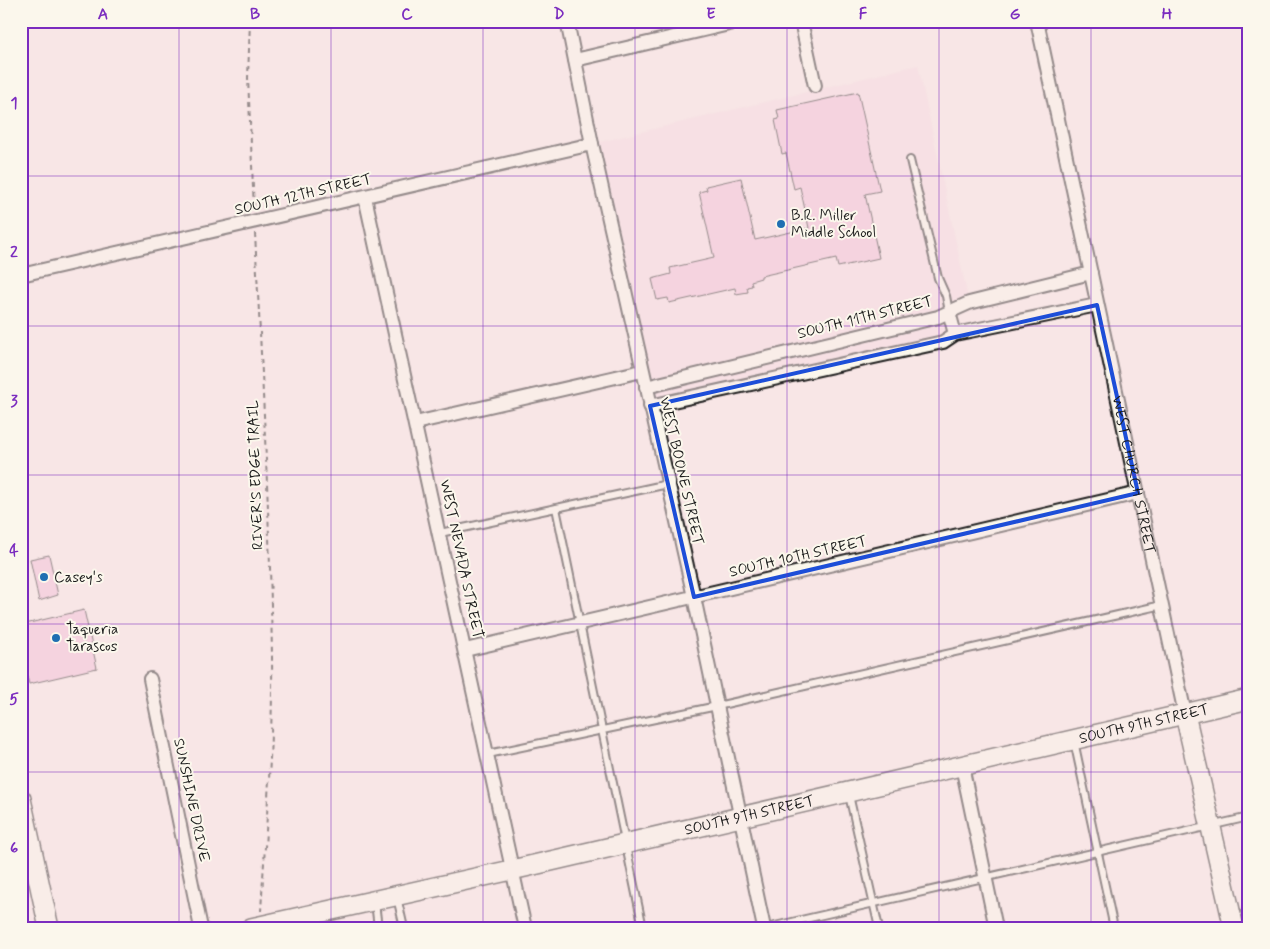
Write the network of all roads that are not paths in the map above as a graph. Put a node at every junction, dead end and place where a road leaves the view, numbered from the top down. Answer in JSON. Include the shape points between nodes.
{"nodes":[{"id":1,"x":567,"y":21,"type":"edge"},
{"id":2,"x":681,"y":21,"type":"edge"},
{"id":3,"x":742,"y":21,"type":"edge"},
{"id":4,"x":801,"y":21,"type":"edge"},
{"id":5,"x":1037,"y":21,"type":"edge"},
{"id":6,"x":684,"y":35,"type":"junction"},
{"id":7,"x":575,"y":60,"type":"junction"},
{"id":8,"x":815,"y":86,"type":"dead end"},
{"id":9,"x":592,"y":144,"type":"junction"},
{"id":10,"x":910,"y":160,"type":"dead end"},
{"id":11,"x":365,"y":197,"type":"junction"},
{"id":12,"x":1091,"y":273,"type":"junction"},
{"id":13,"x":21,"y":275,"type":"edge"},
{"id":14,"x":1098,"y":304,"type":"junction"},
{"id":15,"x":949,"y":312,"type":"junction"},
{"id":16,"x":956,"y":334,"type":"junction"},
{"id":17,"x":642,"y":371,"type":"junction"},
{"id":18,"x":646,"y":387,"type":"junction"},
{"id":19,"x":650,"y":406,"type":"junction"},
{"id":20,"x":415,"y":423,"type":"junction"},
{"id":21,"x":668,"y":484,"type":"junction"},
{"id":22,"x":1138,"y":493,"type":"junction"},
{"id":23,"x":556,"y":508,"type":"junction"},
{"id":24,"x":440,"y":533,"type":"junction"},
{"id":25,"x":694,"y":597,"type":"junction"},
{"id":26,"x":1162,"y":605,"type":"junction"},
{"id":27,"x":579,"y":624,"type":"junction"},
{"id":28,"x":465,"y":650,"type":"junction"},
{"id":29,"x":150,"y":679,"type":"dead end"},
{"id":30,"x":1249,"y":699,"type":"edge"},
{"id":31,"x":717,"y":706,"type":"junction"},
{"id":32,"x":1185,"y":714,"type":"junction"},
{"id":33,"x":601,"y":730,"type":"junction"},
{"id":34,"x":1074,"y":740,"type":"junction"},
{"id":35,"x":488,"y":754,"type":"junction"},
{"id":36,"x":962,"y":766,"type":"junction"},
{"id":37,"x":848,"y":792,"type":"junction"},
{"id":38,"x":21,"y":799,"type":"edge"},
{"id":39,"x":741,"y":817,"type":"junction"},
{"id":40,"x":1249,"y":817,"type":"edge"},
{"id":41,"x":1211,"y":826,"type":"junction"},
{"id":42,"x":625,"y":844,"type":"junction"},
{"id":43,"x":1098,"y":852,"type":"junction"},
{"id":44,"x":513,"y":869,"type":"junction"},
{"id":45,"x":986,"y":878,"type":"junction"},
{"id":46,"x":397,"y":895,"type":"junction"},
{"id":47,"x":375,"y":900,"type":"junction"},
{"id":48,"x":873,"y":903,"type":"junction"},
{"id":49,"x":285,"y":924,"type":"edge"},
{"id":50,"x":256,"y":927,"type":"edge"},
{"id":51,"x":49,"y":928,"type":"edge"},
{"id":52,"x":202,"y":928,"type":"edge"},
{"id":53,"x":378,"y":928,"type":"edge"},
{"id":54,"x":404,"y":928,"type":"edge"},
{"id":55,"x":525,"y":928,"type":"edge"},
{"id":56,"x":643,"y":928,"type":"edge"},
{"id":57,"x":765,"y":928,"type":"edge"},
{"id":58,"x":879,"y":928,"type":"edge"},
{"id":59,"x":996,"y":928,"type":"edge"},
{"id":60,"x":1114,"y":928,"type":"edge"},
{"id":61,"x":1234,"y":928,"type":"edge"}],
"edges":[{"from":1,"to":7,"type":"street","name":"WEST BOONE STREET"},
{"from":2,"to":6,"type":"lane"},
{"from":3,"to":6,"type":"street"},
{"from":4,"to":8,"type":"street"},
{"from":5,"to":12,"type":"street","name":"WEST CHURCH STREET"},
{"from":6,"to":7,"type":"street"},
{"from":7,"to":9,"type":"street","name":"WEST BOONE STREET"},
{"from":9,"to":11,"type":"street","name":"SOUTH 12TH STREET"},
{"from":9,"to":17,"type":"street","name":"WEST BOONE STREET"},
{"from":10,"to":15,"type":"lane"},
{"from":11,"to":13,"type":"street","name":"SOUTH 12TH STREET"},
{"from":11,"to":20,"type":"street","name":"WEST NEVADA STREET"},
{"from":12,"to":14,"type":"street","name":"WEST CHURCH STREET"},
{"from":12,"to":15,"type":"street","name":"SOUTH 11TH STREET","via":[[969,303]]},
{"from":14,"to":16,"type":"street"},
{"from":14,"to":22,"type":"street","name":"WEST CHURCH STREET"},
{"from":15,"to":16,"type":"street"},
{"from":15,"to":18,"type":"street","name":"SOUTH 11TH STREET","via":[[928,320]]},
{"from":16,"to":19,"type":"street","via":[[943,342]]},
{"from":17,"to":18,"type":"street","name":"WEST BOONE STREET"},
{"from":17,"to":20,"type":"street"},
{"from":18,"to":19,"type":"street","name":"WEST BOONE STREET"},
{"from":19,"to":21,"type":"street","name":"WEST BOONE STREET"},
{"from":20,"to":24,"type":"street","name":"WEST NEVADA STREET"},
{"from":21,"to":23,"type":"lane"},
{"from":21,"to":25,"type":"street","name":"WEST BOONE STREET"},
{"from":22,"to":25,"type":"street","name":"SOUTH 10TH STREET"},
{"from":22,"to":26,"type":"street","name":"WEST CHURCH STREET"},
{"from":23,"to":24,"type":"lane"},
{"from":23,"to":27,"type":"lane"},
{"from":24,"to":28,"type":"street","name":"WEST NEVADA STREET"},
{"from":25,"to":27,"type":"street","name":"SOUTH 10TH STREET"},
{"from":25,"to":31,"type":"street","name":"WEST BOONE STREET"},
{"from":26,"to":31,"type":"lane"},
{"from":26,"to":32,"type":"street","name":"WEST CHURCH STREET"},
{"from":27,"to":28,"type":"street","name":"SOUTH 10TH STREET"},
{"from":27,"to":33,"type":"lane"},
{"from":28,"to":35,"type":"street","name":"WEST NEVADA STREET"},
{"from":29,"to":52,"type":"street","name":"SUNSHINE DRIVE"},
{"from":30,"to":32,"type":"main road","name":"SOUTH 9TH STREET"},
{"from":31,"to":33,"type":"lane"},
{"from":31,"to":39,"type":"street","name":"WEST BOONE STREET"},
{"from":32,"to":34,"type":"main road","name":"SOUTH 9TH STREET"},
{"from":32,"to":41,"type":"main road","name":"WEST CHURCH STREET"},
{"from":33,"to":35,"type":"lane"},
{"from":33,"to":42,"type":"lane"},
{"from":34,"to":36,"type":"main road","name":"SOUTH 9TH STREET"},
{"from":34,"to":43,"type":"lane"},
{"from":35,"to":44,"type":"street","name":"WEST NEVADA STREET"},
{"from":36,"to":37,"type":"main road","name":"SOUTH 9TH STREET"},
{"from":36,"to":45,"type":"street"},
{"from":37,"to":39,"type":"main road","name":"SOUTH 9TH STREET"},
{"from":37,"to":48,"type":"lane"},
{"from":38,"to":51,"type":"main road"},
{"from":39,"to":42,"type":"main road","name":"SOUTH 9TH STREET"},
{"from":39,"to":57,"type":"street","name":"WEST BOONE STREET"},
{"from":40,"to":41,"type":"lane"},
{"from":41,"to":43,"type":"lane"},
{"from":41,"to":61,"type":"main road","name":"WEST CHURCH STREET"},
{"from":42,"to":44,"type":"main road","name":"SOUTH 9TH STREET"},
{"from":42,"to":56,"type":"lane"},
{"from":43,"to":45,"type":"lane"},
{"from":43,"to":60,"type":"lane"},
{"from":44,"to":46,"type":"main road","name":"SOUTH 9TH STREET"},
{"from":44,"to":55,"type":"street","name":"WEST NEVADA STREET"},
{"from":45,"to":48,"type":"lane"},
{"from":45,"to":59,"type":"street"},
{"from":46,"to":47,"type":"main road","name":"SOUTH 9TH STREET"},
{"from":46,"to":54,"type":"lane"},
{"from":47,"to":49,"type":"main road","name":"SOUTH 9TH STREET"},
{"from":47,"to":53,"type":"lane"},
{"from":48,"to":57,"type":"lane"},
{"from":48,"to":58,"type":"lane"},
{"from":49,"to":50,"type":"main road","name":"SOUTH 9TH STREET"}]}
